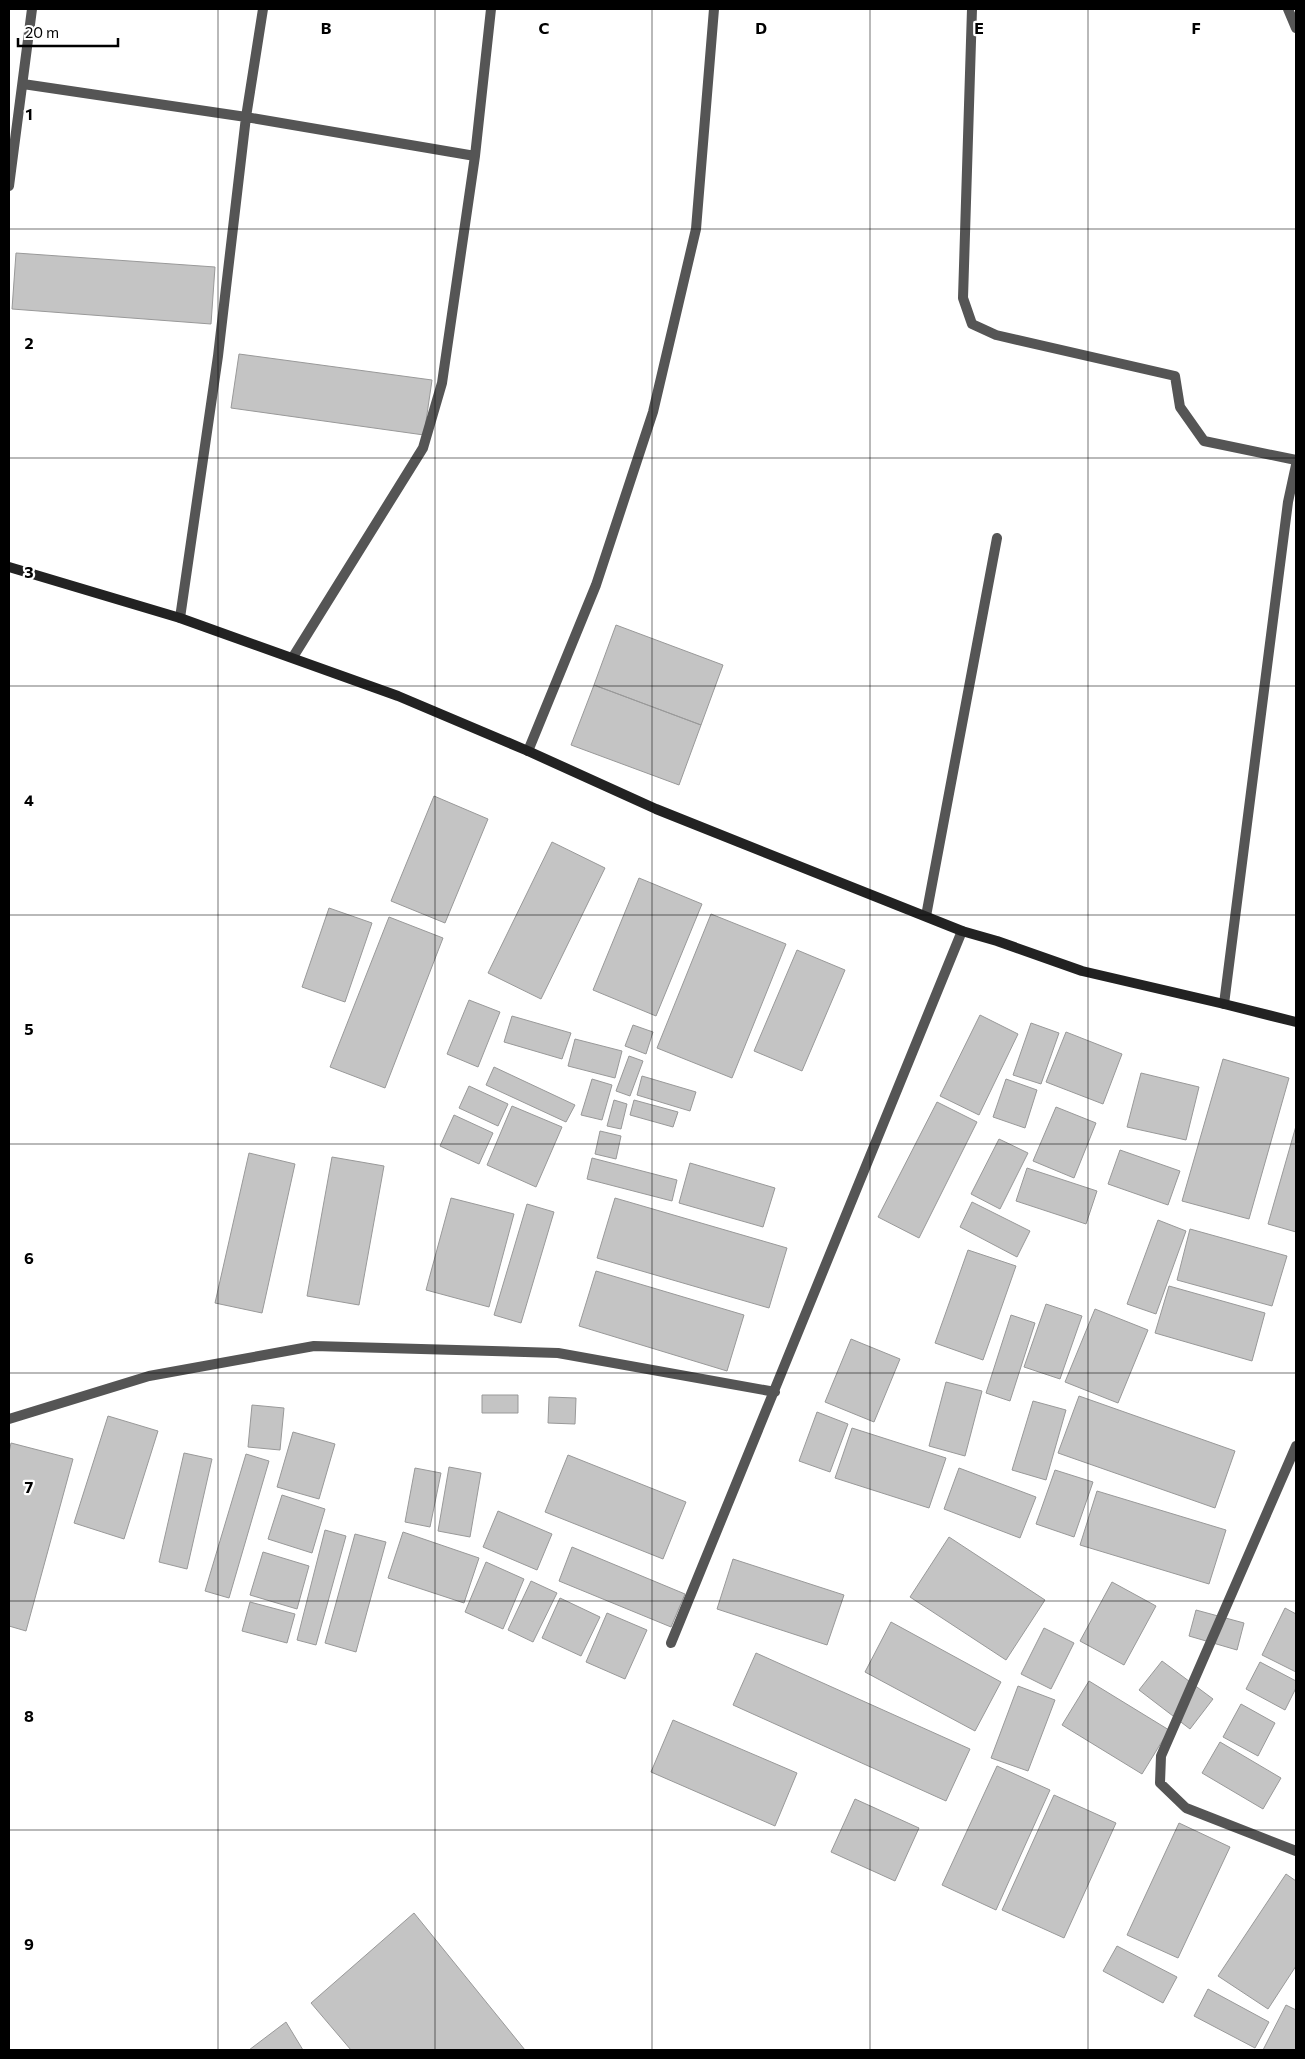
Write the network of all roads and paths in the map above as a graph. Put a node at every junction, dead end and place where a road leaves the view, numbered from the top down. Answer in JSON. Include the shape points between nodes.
{"nodes":[{"id":1,"x":32,"y":9,"type":"edge"},
{"id":2,"x":263,"y":9,"type":"edge"},
{"id":3,"x":491,"y":9,"type":"edge"},
{"id":4,"x":714,"y":9,"type":"edge"},
{"id":5,"x":972,"y":9,"type":"edge"},
{"id":6,"x":1288,"y":9,"type":"edge"},
{"id":7,"x":1296,"y":28,"type":"edge"},
{"id":8,"x":23,"y":84,"type":"junction"},
{"id":9,"x":246,"y":117,"type":"junction"},
{"id":10,"x":475,"y":156,"type":"junction"},
{"id":11,"x":9,"y":186,"type":"edge"},
{"id":12,"x":1296,"y":460,"type":"edge"},
{"id":13,"x":1296,"y":465,"type":"edge"},
{"id":14,"x":996,"y":538,"type":"dead end"},
{"id":15,"x":9,"y":567,"type":"edge"},
{"id":16,"x":180,"y":618,"type":"junction"},
{"id":17,"x":293,"y":657,"type":"junction"},
{"id":18,"x":528,"y":751,"type":"junction"},
{"id":19,"x":926,"y":916,"type":"junction"},
{"id":20,"x":962,"y":931,"type":"junction"},
{"id":21,"x":1224,"y":1004,"type":"junction"},
{"id":22,"x":1296,"y":1022,"type":"edge"},
{"id":23,"x":775,"y":1392,"type":"junction"},
{"id":24,"x":9,"y":1419,"type":"edge"},
{"id":25,"x":1296,"y":1446,"type":"edge"},
{"id":26,"x":671,"y":1643,"type":"dead end"},
{"id":27,"x":1296,"y":1851,"type":"edge"}],
"edges":[{"from":1,"to":8,"type":"street"},
{"from":2,"to":9,"type":"street"},
{"from":3,"to":10,"type":"street"},
{"from":4,"to":18,"type":"street","via":[[696,229],[653,412],[596,585]]},
{"from":5,"to":12,"type":"street","via":[[963,298],[972,324],[996,335],[1175,376],[1180,407],[1204,441]]},
{"from":6,"to":7,"type":"street"},
{"from":8,"to":9,"type":"street"},
{"from":8,"to":11,"type":"street"},
{"from":9,"to":10,"type":"street"},
{"from":9,"to":16,"type":"street","via":[[218,356]]},
{"from":10,"to":17,"type":"street","via":[[442,384],[423,448]]},
{"from":13,"to":21,"type":"street","via":[[1288,502]]},
{"from":14,"to":19,"type":"street"},
{"from":15,"to":16,"type":"main road"},
{"from":16,"to":17,"type":"main road"},
{"from":17,"to":18,"type":"main road","via":[[398,696]]},
{"from":18,"to":19,"type":"main road","via":[[656,809]]},
{"from":19,"to":20,"type":"main road"},
{"from":20,"to":21,"type":"main road","via":[[1082,971]]},
{"from":20,"to":23,"type":"street"},
{"from":21,"to":22,"type":"main road"},
{"from":23,"to":24,"type":"street","via":[[558,1353],[314,1346],[149,1376]]},
{"from":23,"to":26,"type":"street"},
{"from":25,"to":27,"type":"street","via":[[1161,1756],[1160,1783],[1186,1808]]}]}
